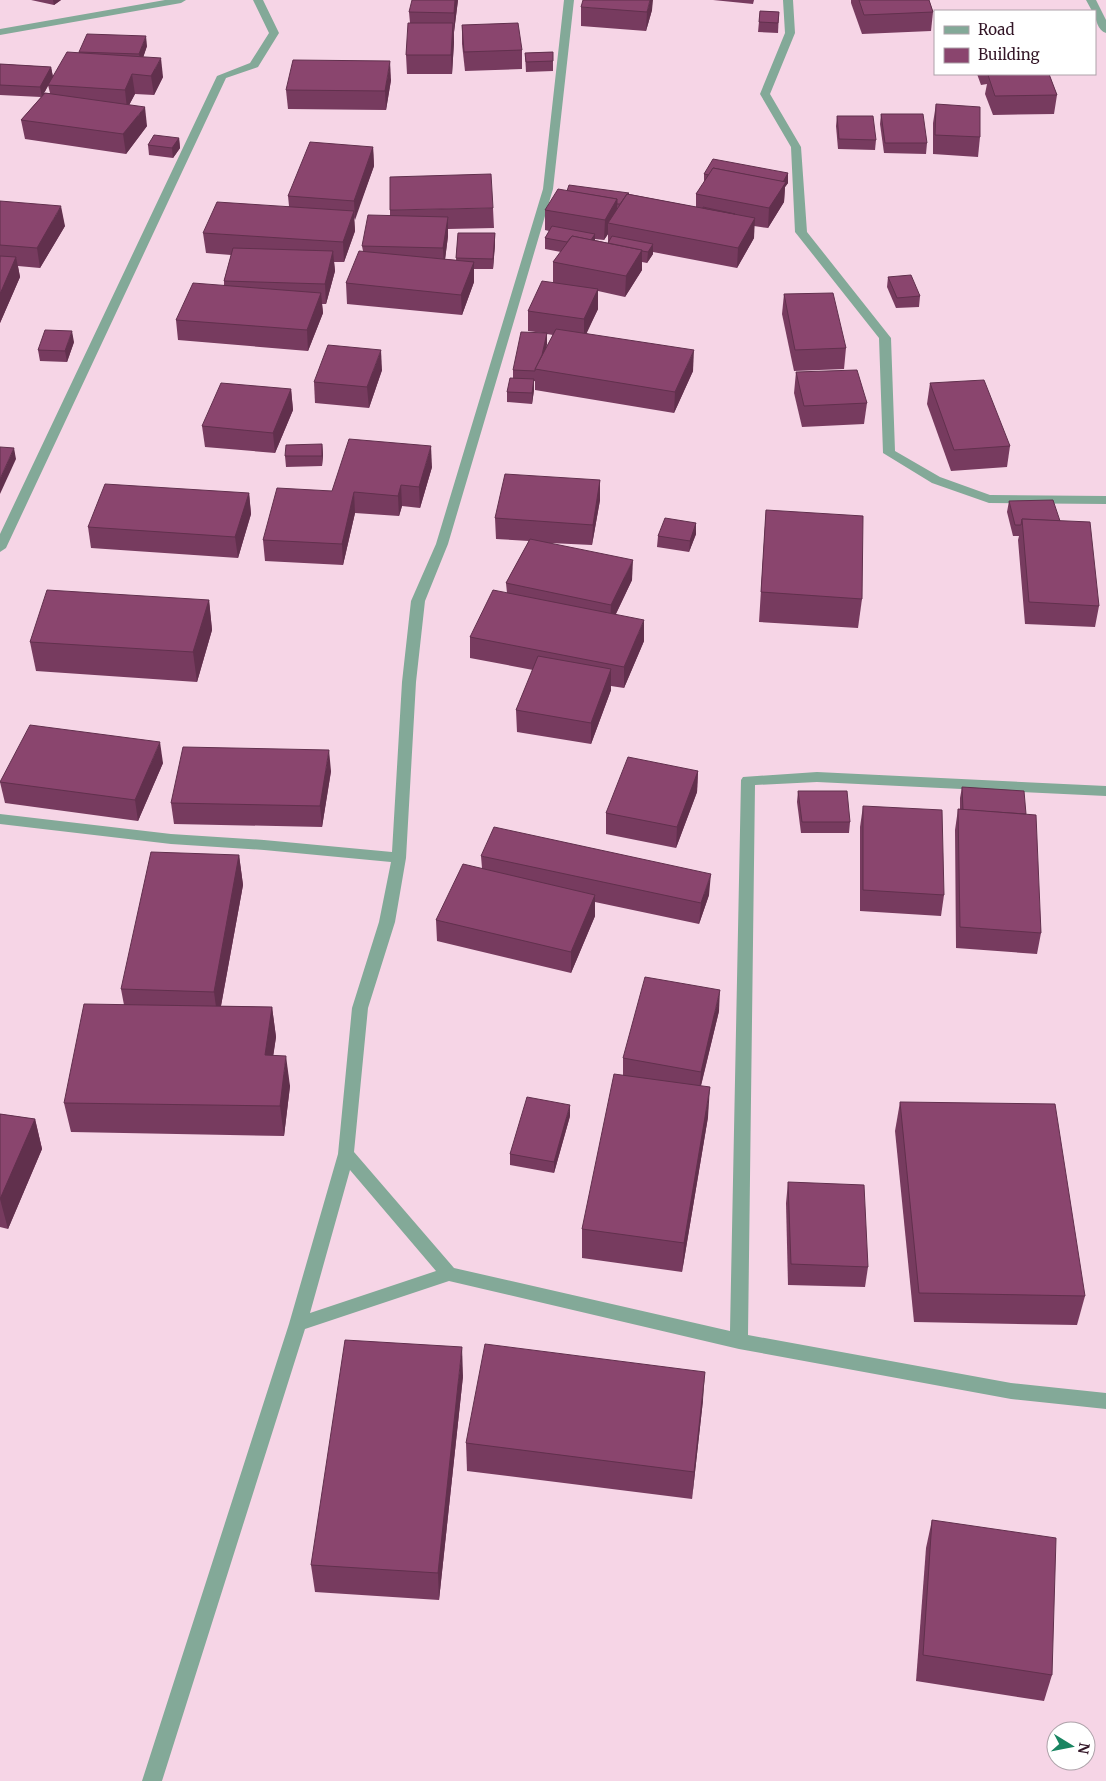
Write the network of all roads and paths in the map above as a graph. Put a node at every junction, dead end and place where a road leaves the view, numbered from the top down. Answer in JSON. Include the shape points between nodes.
{"nodes":[{"id":1,"x":181,"y":0,"type":"edge"},
{"id":2,"x":258,"y":0,"type":"edge"},
{"id":3,"x":569,"y":0,"type":"edge"},
{"id":4,"x":788,"y":0,"type":"edge"},
{"id":5,"x":1092,"y":0,"type":"edge"},
{"id":6,"x":1106,"y":30,"type":"edge"},
{"id":7,"x":0,"y":32,"type":"edge"},
{"id":8,"x":1106,"y":500,"type":"edge"},
{"id":9,"x":0,"y":548,"type":"edge"},
{"id":10,"x":1106,"y":791,"type":"edge"},
{"id":11,"x":0,"y":819,"type":"edge"},
{"id":12,"x":399,"y":858,"type":"junction"},
{"id":13,"x":346,"y":1154,"type":"junction"},
{"id":14,"x":450,"y":1274,"type":"junction"},
{"id":15,"x":298,"y":1324,"type":"junction"},
{"id":16,"x":739,"y":1341,"type":"junction"},
{"id":17,"x":1106,"y":1401,"type":"edge"},
{"id":18,"x":152,"y":1781,"type":"edge"}],
"edges":[{"from":1,"to":7,"type":"street"},
{"from":2,"to":9,"type":"street","via":[[274,33],[254,65],[222,76]]},
{"from":3,"to":12,"type":"street","via":[[548,189],[442,544],[418,601],[409,682]]},
{"from":4,"to":8,"type":"street","via":[[790,33],[765,94],[796,147],[801,232],[885,338],[889,453],[936,480],[989,499]]},
{"from":5,"to":6,"type":"street"},
{"from":10,"to":16,"type":"street","via":[[817,776],[748,780]]},
{"from":11,"to":12,"type":"street","via":[[171,840],[264,844]]},
{"from":12,"to":13,"type":"street","via":[[387,922],[360,1008]]},
{"from":13,"to":14,"type":"street"},
{"from":13,"to":15,"type":"street"},
{"from":14,"to":15,"type":"street"},
{"from":14,"to":16,"type":"street"},
{"from":15,"to":18,"type":"street"},
{"from":16,"to":17,"type":"street","via":[[1010,1392]]}]}
